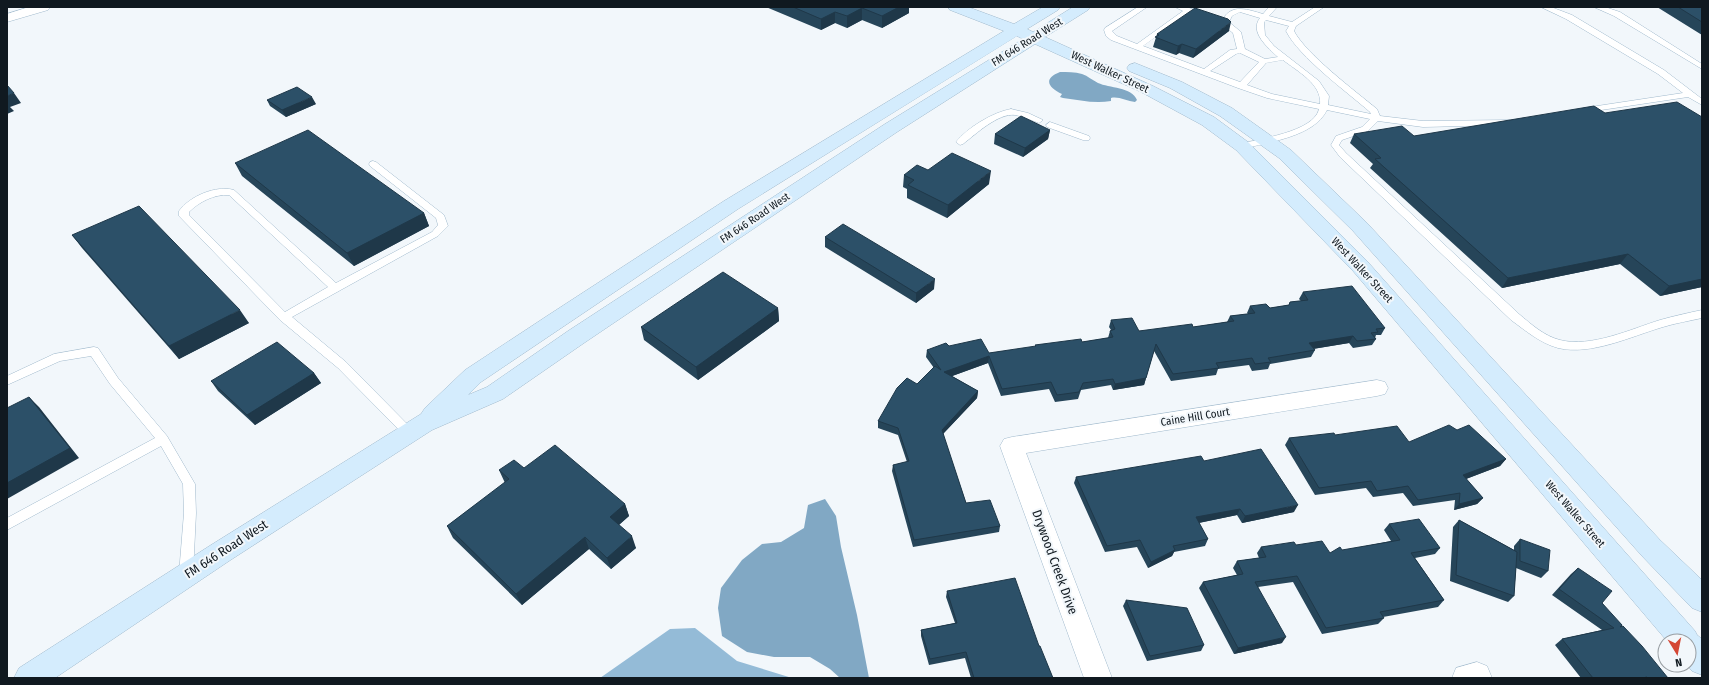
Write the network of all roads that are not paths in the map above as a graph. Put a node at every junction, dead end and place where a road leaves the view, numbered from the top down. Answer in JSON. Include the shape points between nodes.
{"nodes":[{"id":1,"x":43,"y":7,"type":"edge"},
{"id":2,"x":955,"y":7,"type":"edge"},
{"id":3,"x":988,"y":7,"type":"edge"},
{"id":4,"x":1053,"y":7,"type":"edge"},
{"id":5,"x":1083,"y":7,"type":"edge"},
{"id":6,"x":1143,"y":7,"type":"edge"},
{"id":7,"x":1179,"y":7,"type":"edge"},
{"id":8,"x":1230,"y":7,"type":"edge"},
{"id":9,"x":1273,"y":7,"type":"edge"},
{"id":10,"x":1320,"y":7,"type":"edge"},
{"id":11,"x":1598,"y":7,"type":"edge"},
{"id":12,"x":1549,"y":8,"type":"edge"},
{"id":13,"x":1241,"y":9,"type":"edge"},
{"id":14,"x":1188,"y":10,"type":"junction"},
{"id":15,"x":1262,"y":17,"type":"junction"},
{"id":16,"x":7,"y":18,"type":"edge"},
{"id":17,"x":1225,"y":22,"type":"junction"},
{"id":18,"x":1293,"y":25,"type":"junction"},
{"id":19,"x":1031,"y":30,"type":"junction"},
{"id":20,"x":1137,"y":47,"type":"junction"},
{"id":21,"x":1241,"y":50,"type":"junction"},
{"id":22,"x":1284,"y":58,"type":"junction"},
{"id":23,"x":1264,"y":61,"type":"junction"},
{"id":24,"x":1702,"y":67,"type":"edge"},
{"id":25,"x":1204,"y":72,"type":"junction"},
{"id":26,"x":1241,"y":86,"type":"junction"},
{"id":27,"x":1690,"y":94,"type":"junction"},
{"id":28,"x":1702,"y":102,"type":"edge"},
{"id":29,"x":1325,"y":107,"type":"junction"},
{"id":30,"x":1578,"y":112,"type":"edge"},
{"id":31,"x":1376,"y":118,"type":"junction"},
{"id":32,"x":1039,"y":120,"type":"dead end"},
{"id":33,"x":1513,"y":122,"type":"edge"},
{"id":34,"x":1050,"y":125,"type":"dead end"},
{"id":35,"x":1086,"y":138,"type":"dead end"},
{"id":36,"x":1265,"y":140,"type":"junction"},
{"id":37,"x":960,"y":142,"type":"dead end"},
{"id":38,"x":1242,"y":146,"type":"junction"},
{"id":39,"x":373,"y":164,"type":"dead end"},
{"id":40,"x":335,"y":288,"type":"junction"},
{"id":41,"x":1702,"y":314,"type":"edge"},
{"id":42,"x":284,"y":316,"type":"junction"},
{"id":43,"x":7,"y":381,"type":"edge"},
{"id":44,"x":1377,"y":388,"type":"dead end"},
{"id":45,"x":416,"y":428,"type":"junction"},
{"id":46,"x":163,"y":439,"type":"junction"},
{"id":47,"x":1012,"y":446,"type":"joint"},
{"id":48,"x":7,"y":524,"type":"edge"},
{"id":49,"x":186,"y":575,"type":"junction"},
{"id":50,"x":1702,"y":599,"type":"edge"},
{"id":51,"x":1678,"y":633,"type":"edge"},
{"id":52,"x":28,"y":678,"type":"edge"},
{"id":53,"x":1098,"y":678,"type":"edge"}],
"edges":[{"from":1,"to":16,"type":"street"},
{"from":2,"to":19,"type":"main road","name":"West Walker Street"},
{"from":3,"to":19,"type":"main road","name":"West Walker Street"},
{"from":4,"to":19,"type":"main road","name":"FM 646 Road West"},
{"from":5,"to":19,"type":"main road","name":"FM 646 Road West"},
{"from":6,"to":20,"type":"lane","via":[[1108,30],[1108,34],[1114,38]]},
{"from":7,"to":14,"type":"lane"},
{"from":8,"to":13,"type":"lane"},
{"from":9,"to":15,"type":"lane"},
{"from":10,"to":18,"type":"lane"},
{"from":11,"to":24,"type":"lane","via":[[1616,14]]},
{"from":12,"to":27,"type":"lane","via":[[1569,17],[1661,72]]},
{"from":13,"to":15,"type":"lane"},
{"from":13,"to":17,"type":"lane","via":[[1229,15]]},
{"from":14,"to":17,"type":"lane"},
{"from":14,"to":20,"type":"lane"},
{"from":15,"to":18,"type":"lane"},
{"from":15,"to":22,"type":"lane","via":[[1262,36]]},
{"from":17,"to":21,"type":"lane","via":[[1237,32]]},
{"from":18,"to":31,"type":"lane","via":[[1290,31],[1294,39],[1374,111]]},
{"from":19,"to":36,"type":"main road","name":"West Walker Street","via":[[1176,85],[1226,112]]},
{"from":19,"to":38,"type":"main road","name":"West Walker Street","via":[[1208,121]]},
{"from":19,"to":45,"type":"main road","name":"FM 646 Road West","via":[[891,128],[495,393]]},
{"from":19,"to":45,"type":"main road","name":"FM 646 Road West","via":[[738,201],[473,376]]},
{"from":20,"to":25,"type":"lane"},
{"from":21,"to":23,"type":"lane"},
{"from":21,"to":25,"type":"lane","via":[[1233,52]]},
{"from":22,"to":23,"type":"lane"},
{"from":22,"to":29,"type":"lane","via":[[1309,75],[1319,86],[1324,95]]},
{"from":23,"to":26,"type":"lane"},
{"from":25,"to":26,"type":"lane"},
{"from":26,"to":29,"type":"lane","via":[[1270,96]]},
{"from":27,"to":28,"type":"lane"},
{"from":27,"to":30,"type":"lane"},
{"from":29,"to":31,"type":"lane"},
{"from":29,"to":36,"type":"lane","via":[[1322,114],[1308,126]]},
{"from":31,"to":33,"type":"lane","via":[[1423,124]]},
{"from":31,"to":41,"type":"lane","via":[[1364,129],[1339,138],[1335,145],[1515,317],[1538,335],[1560,345],[1576,346]]},
{"from":32,"to":37,"type":"lane","via":[[1020,113],[1001,113]]},
{"from":34,"to":35,"type":"lane"},
{"from":36,"to":38,"type":"lane"},
{"from":36,"to":50,"type":"main road","name":"West Walker Street","via":[[1285,154],[1360,227],[1651,548]]},
{"from":38,"to":51,"type":"main road","name":"West Walker Street","via":[[1360,266]]},
{"from":39,"to":40,"type":"lane","via":[[441,217],[443,226],[435,234]]},
{"from":40,"to":42,"type":"lane"},
{"from":40,"to":42,"type":"lane","via":[[231,192],[218,192],[189,205],[184,211],[184,216]]},
{"from":42,"to":45,"type":"lane"},
{"from":43,"to":46,"type":"lane","via":[[58,357],[94,351],[114,381]]},
{"from":44,"to":47,"type":"street","name":"Caine Hill Court"},
{"from":45,"to":49,"type":"main road","name":"FM 646 Road West"},
{"from":46,"to":48,"type":"lane"},
{"from":46,"to":49,"type":"lane","via":[[189,484]]},
{"from":47,"to":53,"type":"street","name":"Drywood Creek Drive"},
{"from":49,"to":52,"type":"main road","name":"FM 646 Road West"}]}
